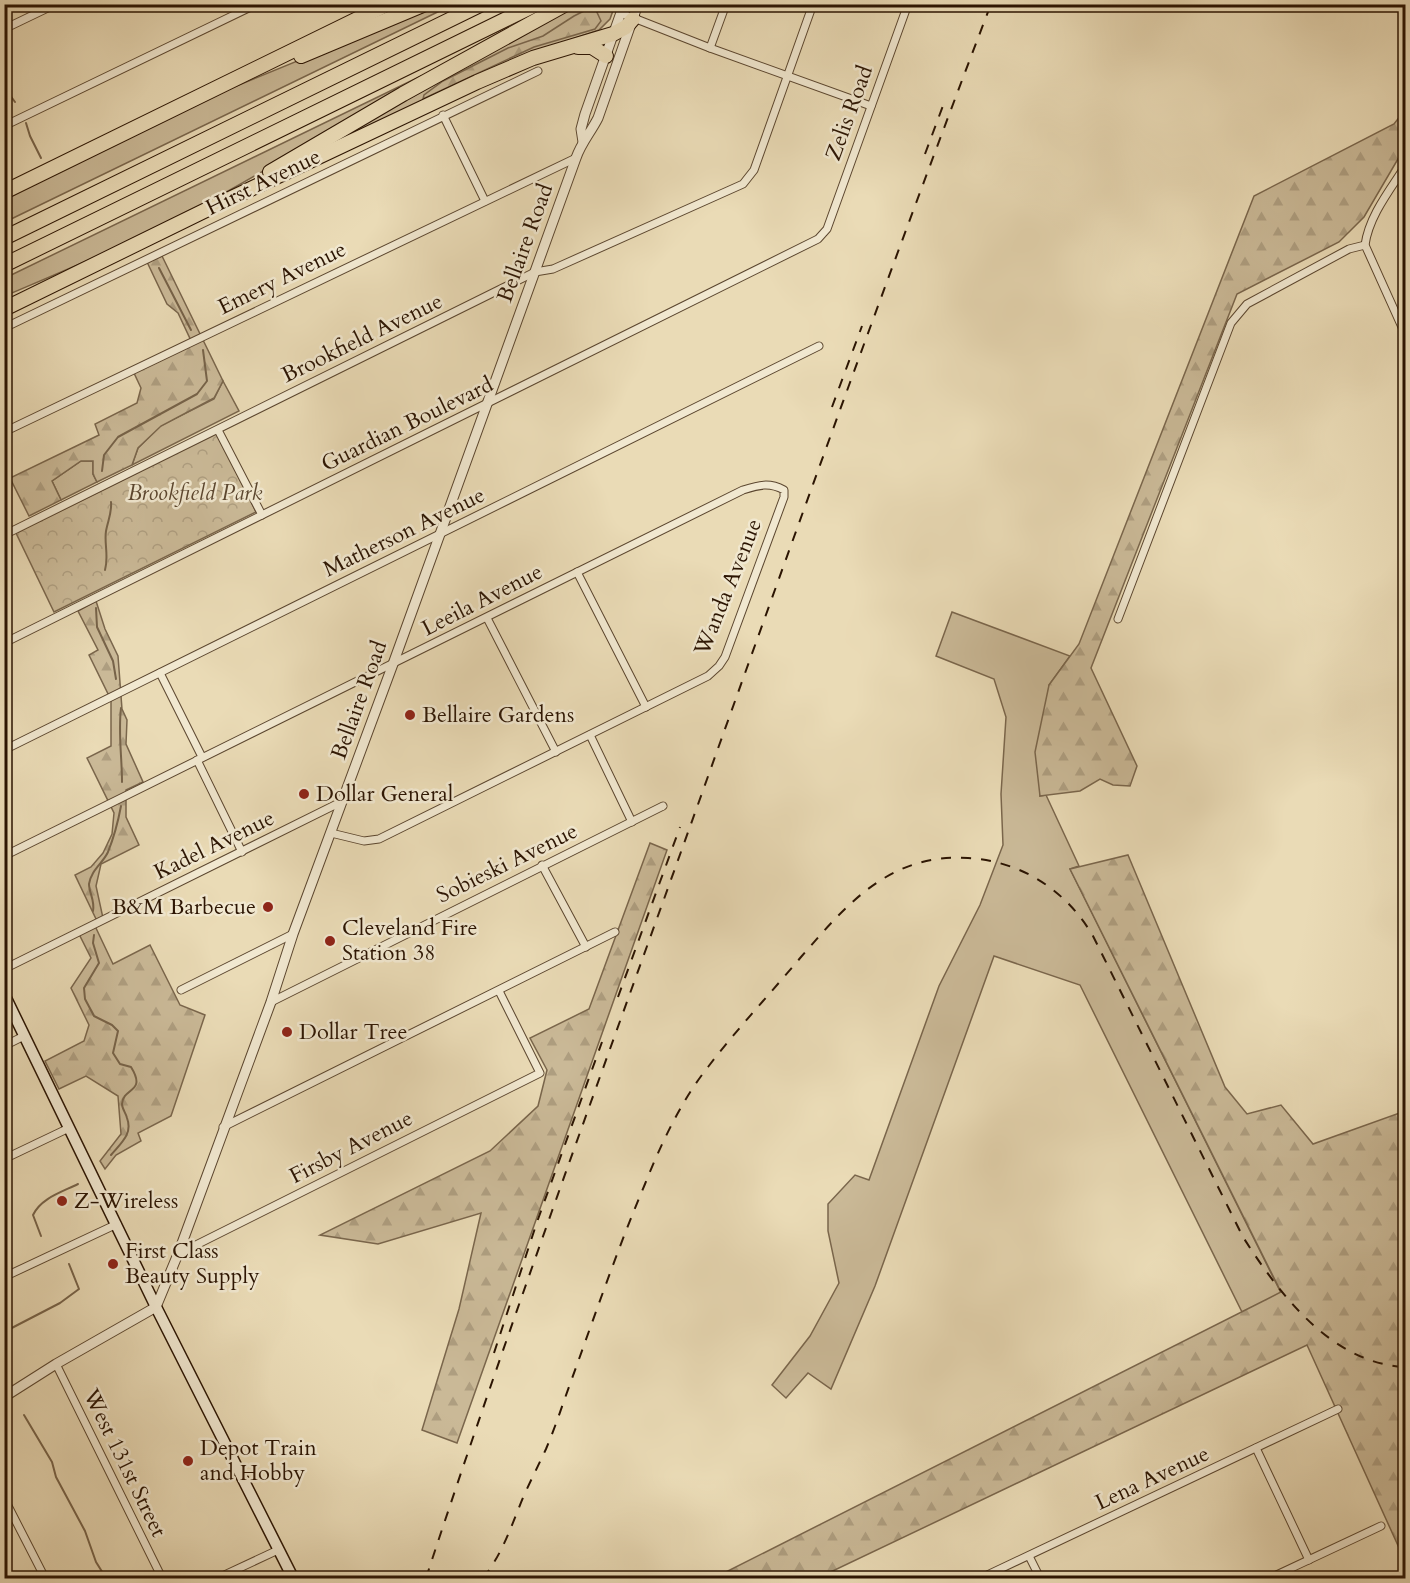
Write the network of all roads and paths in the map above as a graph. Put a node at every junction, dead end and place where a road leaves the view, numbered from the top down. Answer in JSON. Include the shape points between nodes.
{"nodes":[{"id":1,"x":56,"y":4,"type":"edge"},
{"id":2,"x":256,"y":4,"type":"edge"},
{"id":3,"x":388,"y":4,"type":"edge"},
{"id":4,"x":425,"y":4,"type":"edge"},
{"id":5,"x":482,"y":4,"type":"edge"},
{"id":6,"x":537,"y":4,"type":"edge"},
{"id":7,"x":566,"y":4,"type":"edge"},
{"id":8,"x":638,"y":4,"type":"edge"},
{"id":9,"x":726,"y":4,"type":"edge"},
{"id":10,"x":813,"y":4,"type":"edge"},
{"id":11,"x":908,"y":4,"type":"edge"},
{"id":12,"x":626,"y":12,"type":"edge"},
{"id":13,"x":4,"y":29,"type":"edge"},
{"id":14,"x":613,"y":34,"type":"junction"},
{"id":15,"x":710,"y":48,"type":"junction"},
{"id":16,"x":561,"y":50,"type":"junction"},
{"id":17,"x":606,"y":56,"type":"junction"},
{"id":18,"x":538,"y":71,"type":"dead end"},
{"id":19,"x":787,"y":76,"type":"junction"},
{"id":20,"x":218,"y":88,"type":"junction"},
{"id":21,"x":871,"y":106,"type":"junction"},
{"id":22,"x":443,"y":115,"type":"junction"},
{"id":23,"x":4,"y":126,"type":"edge"},
{"id":24,"x":583,"y":142,"type":"junction"},
{"id":25,"x":576,"y":158,"type":"junction"},
{"id":26,"x":1406,"y":165,"type":"edge"},
{"id":27,"x":6,"y":192,"type":"edge"},
{"id":28,"x":486,"y":201,"type":"junction"},
{"id":29,"x":204,"y":211,"type":"junction"},
{"id":30,"x":824,"y":234,"type":"joint"},
{"id":31,"x":4,"y":238,"type":"edge"},
{"id":32,"x":1365,"y":245,"type":"junction"},
{"id":33,"x":124,"y":250,"type":"junction"},
{"id":34,"x":4,"y":265,"type":"edge"},
{"id":35,"x":535,"y":272,"type":"junction"},
{"id":36,"x":4,"y":300,"type":"edge"},
{"id":37,"x":4,"y":309,"type":"edge"},
{"id":38,"x":4,"y":328,"type":"edge"},
{"id":39,"x":1406,"y":336,"type":"edge"},
{"id":40,"x":819,"y":346,"type":"dead end"},
{"id":41,"x":487,"y":405,"type":"junction"},
{"id":42,"x":218,"y":430,"type":"junction"},
{"id":43,"x":4,"y":432,"type":"edge"},
{"id":44,"x":784,"y":490,"type":"joint"},
{"id":45,"x":262,"y":515,"type":"junction"},
{"id":46,"x":4,"y":535,"type":"edge"},
{"id":47,"x":439,"y":536,"type":"junction"},
{"id":48,"x":577,"y":572,"type":"junction"},
{"id":49,"x":487,"y":618,"type":"junction"},
{"id":50,"x":1118,"y":619,"type":"dead end"},
{"id":51,"x":4,"y":643,"type":"edge"},
{"id":52,"x":393,"y":664,"type":"junction"},
{"id":53,"x":160,"y":673,"type":"junction"},
{"id":54,"x":646,"y":707,"type":"junction"},
{"id":55,"x":590,"y":735,"type":"junction"},
{"id":56,"x":4,"y":750,"type":"edge"},
{"id":57,"x":556,"y":752,"type":"junction"},
{"id":58,"x":199,"y":759,"type":"junction"},
{"id":59,"x":343,"y":801,"type":"junction"},
{"id":60,"x":663,"y":806,"type":"dead end"},
{"id":61,"x":632,"y":822,"type":"junction"},
{"id":62,"x":331,"y":833,"type":"junction"},
{"id":63,"x":242,"y":852,"type":"junction"},
{"id":64,"x":4,"y":856,"type":"edge"},
{"id":65,"x":542,"y":865,"type":"junction"},
{"id":66,"x":615,"y":932,"type":"dead end"},
{"id":67,"x":293,"y":934,"type":"junction"},
{"id":68,"x":586,"y":947,"type":"junction"},
{"id":69,"x":4,"y":969,"type":"edge"},
{"id":70,"x":181,"y":990,"type":"dead end"},
{"id":71,"x":499,"y":991,"type":"junction"},
{"id":72,"x":4,"y":994,"type":"edge"},
{"id":73,"x":271,"y":1002,"type":"junction"},
{"id":74,"x":24,"y":1036,"type":"junction"},
{"id":75,"x":4,"y":1046,"type":"edge"},
{"id":76,"x":223,"y":1127,"type":"junction"},
{"id":77,"x":69,"y":1128,"type":"junction"},
{"id":78,"x":4,"y":1159,"type":"edge"},
{"id":79,"x":117,"y":1224,"type":"junction"},
{"id":80,"x":178,"y":1254,"type":"junction"},
{"id":81,"x":4,"y":1277,"type":"edge"},
{"id":82,"x":156,"y":1307,"type":"junction"},
{"id":83,"x":56,"y":1364,"type":"junction"},
{"id":84,"x":4,"y":1397,"type":"edge"},
{"id":85,"x":1338,"y":1410,"type":"dead end"},
{"id":86,"x":1256,"y":1448,"type":"junction"},
{"id":87,"x":4,"y":1498,"type":"edge"},
{"id":88,"x":1381,"y":1526,"type":"dead end"},
{"id":89,"x":278,"y":1550,"type":"junction"},
{"id":90,"x":1029,"y":1556,"type":"junction"},
{"id":91,"x":1309,"y":1560,"type":"junction"},
{"id":92,"x":45,"y":1578,"type":"edge"},
{"id":93,"x":162,"y":1578,"type":"edge"},
{"id":94,"x":218,"y":1578,"type":"edge"},
{"id":95,"x":293,"y":1578,"type":"edge"},
{"id":96,"x":981,"y":1578,"type":"edge"},
{"id":97,"x":1040,"y":1578,"type":"edge"},
{"id":98,"x":1270,"y":1578,"type":"edge"}],
"edges":[{"from":1,"to":13,"type":"street"},
{"from":2,"to":23,"type":"street"},
{"from":3,"to":20,"type":"highway"},
{"from":4,"to":20,"type":"highway"},
{"from":5,"to":31,"type":"highway"},
{"from":6,"to":34,"type":"highway"},
{"from":7,"to":29,"type":"highway"},
{"from":8,"to":12,"type":"street","name":"Bellaire Road"},
{"from":9,"to":15,"type":"street"},
{"from":10,"to":19,"type":"street"},
{"from":11,"to":21,"type":"street","name":"Zelis Road"},
{"from":12,"to":14,"type":"highway","via":[[626,27]]},
{"from":12,"to":15,"type":"street"},
{"from":12,"to":24,"type":"street","name":"Bellaire Road","via":[[598,118]]},
{"from":14,"to":16,"type":"highway"},
{"from":14,"to":17,"type":"street","name":"Bellaire Road"},
{"from":15,"to":19,"type":"street"},
{"from":16,"to":17,"type":"highway","via":[[588,46]]},
{"from":16,"to":29,"type":"highway","via":[[512,66]]},
{"from":17,"to":24,"type":"street","name":"Bellaire Road","via":[[581,129]]},
{"from":18,"to":22,"type":"street","name":"Hirst Avenue"},
{"from":19,"to":21,"type":"street"},
{"from":19,"to":35,"type":"street","name":"Brookfield Avenue","via":[[747,181],[553,269]]},
{"from":20,"to":27,"type":"highway"},
{"from":21,"to":30,"type":"street","name":"Zelis Road"},
{"from":22,"to":28,"type":"street"},
{"from":22,"to":38,"type":"street","name":"Hirst Avenue"},
{"from":24,"to":25,"type":"street","name":"Bellaire Road"},
{"from":25,"to":28,"type":"street","name":"Emery Avenue"},
{"from":25,"to":35,"type":"street","name":"Bellaire Road"},
{"from":26,"to":32,"type":"street","via":[[1372,220]]},
{"from":28,"to":43,"type":"street","name":"Emery Avenue"},
{"from":29,"to":33,"type":"highway"},
{"from":30,"to":41,"type":"street","name":"Guardian Boulevard"},
{"from":32,"to":39,"type":"street"},
{"from":32,"to":50,"type":"street","via":[[1349,249],[1247,304],[1231,323]]},
{"from":33,"to":36,"type":"highway"},
{"from":33,"to":37,"type":"highway"},
{"from":35,"to":41,"type":"street","name":"Bellaire Road"},
{"from":35,"to":42,"type":"street","name":"Brookfield Avenue"},
{"from":40,"to":47,"type":"street","name":"Matherson Avenue"},
{"from":41,"to":45,"type":"street","name":"Guardian Boulevard"},
{"from":41,"to":47,"type":"street","name":"Bellaire Road"},
{"from":42,"to":45,"type":"street"},
{"from":42,"to":46,"type":"street","name":"Brookfield Avenue"},
{"from":44,"to":48,"type":"street","name":"Leeila Avenue","via":[[773,484],[743,490]]},
{"from":44,"to":54,"type":"street","name":"Wanda Avenue","via":[[725,657],[708,676]]},
{"from":45,"to":51,"type":"street","name":"Guardian Boulevard"},
{"from":47,"to":52,"type":"street","name":"Bellaire Road"},
{"from":47,"to":53,"type":"street","name":"Matherson Avenue"},
{"from":48,"to":49,"type":"street","name":"Leeila Avenue"},
{"from":48,"to":54,"type":"street"},
{"from":49,"to":52,"type":"street","name":"Leeila Avenue"},
{"from":49,"to":57,"type":"street"},
{"from":52,"to":58,"type":"street","name":"Leeila Avenue"},
{"from":52,"to":59,"type":"street","name":"Bellaire Road"},
{"from":53,"to":56,"type":"street","name":"Matherson Avenue"},
{"from":53,"to":58,"type":"street"},
{"from":54,"to":55,"type":"street","name":"Wanda Avenue"},
{"from":55,"to":57,"type":"street","name":"Wanda Avenue"},
{"from":55,"to":61,"type":"street"},
{"from":57,"to":62,"type":"street","name":"Wanda Avenue","via":[[379,839],[364,841]]},
{"from":58,"to":63,"type":"street"},
{"from":58,"to":64,"type":"street","name":"Leeila Avenue"},
{"from":59,"to":62,"type":"street","name":"Bellaire Road"},
{"from":59,"to":63,"type":"street","name":"Kadel Avenue"},
{"from":60,"to":61,"type":"street","name":"Sobieski Avenue"},
{"from":61,"to":65,"type":"street","name":"Sobieski Avenue"},
{"from":62,"to":67,"type":"street","name":"Bellaire Road"},
{"from":63,"to":69,"type":"street","name":"Kadel Avenue"},
{"from":65,"to":68,"type":"street"},
{"from":65,"to":73,"type":"street","name":"Sobieski Avenue"},
{"from":66,"to":68,"type":"street"},
{"from":67,"to":70,"type":"street"},
{"from":67,"to":73,"type":"street","name":"Bellaire Road"},
{"from":68,"to":71,"type":"street"},
{"from":71,"to":76,"type":"street"},
{"from":71,"to":80,"type":"street","name":"Firsby Avenue","via":[[540,1073]]},
{"from":72,"to":74,"type":"main road"},
{"from":73,"to":76,"type":"street","name":"Bellaire Road"},
{"from":74,"to":75,"type":"street"},
{"from":74,"to":77,"type":"main road"},
{"from":76,"to":80,"type":"street","name":"Bellaire Road"},
{"from":77,"to":78,"type":"street"},
{"from":77,"to":79,"type":"main road"},
{"from":79,"to":81,"type":"street"},
{"from":79,"to":82,"type":"main road"},
{"from":80,"to":82,"type":"street","name":"Bellaire Road"},
{"from":82,"to":83,"type":"street"},
{"from":82,"to":89,"type":"main road"},
{"from":83,"to":84,"type":"street"},
{"from":83,"to":93,"type":"street","name":"West 131st Street"},
{"from":85,"to":86,"type":"street","name":"Lena Avenue"},
{"from":86,"to":90,"type":"street","name":"Lena Avenue"},
{"from":86,"to":91,"type":"street"},
{"from":87,"to":92,"type":"street"},
{"from":88,"to":91,"type":"street"},
{"from":89,"to":94,"type":"street"},
{"from":89,"to":95,"type":"main road"},
{"from":90,"to":96,"type":"street","name":"Lena Avenue"},
{"from":90,"to":97,"type":"street"},
{"from":91,"to":98,"type":"street"}]}
